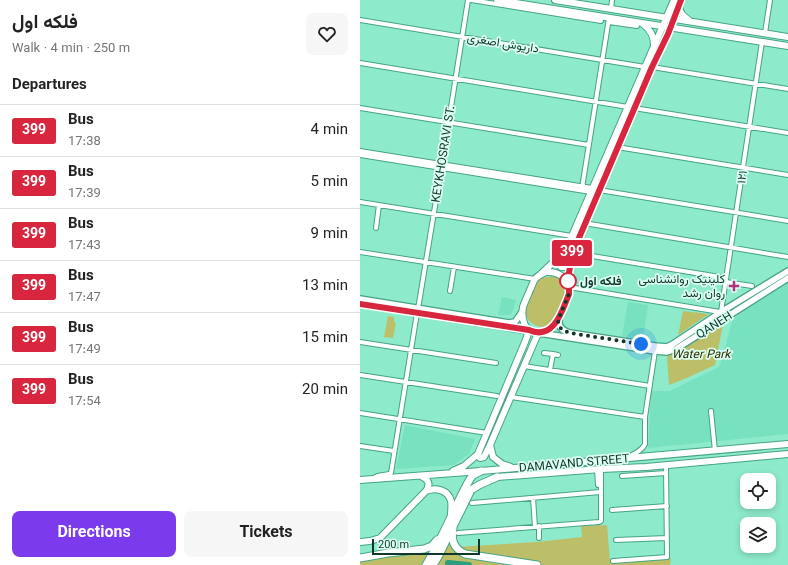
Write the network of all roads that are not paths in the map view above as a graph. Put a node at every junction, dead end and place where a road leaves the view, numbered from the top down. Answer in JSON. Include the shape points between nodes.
{"nodes":[{"id":1,"x":469,"y":0,"type":"edge"},
{"id":2,"x":497,"y":0,"type":"edge"},
{"id":3,"x":555,"y":0,"type":"edge"},
{"id":4,"x":612,"y":0,"type":"edge"},
{"id":5,"x":674,"y":0,"type":"edge"},
{"id":6,"x":770,"y":0,"type":"edge"},
{"id":7,"x":680,"y":3,"type":"edge"},
{"id":8,"x":611,"y":9,"type":"junction"},
{"id":9,"x":570,"y":14,"type":"junction"},
{"id":10,"x":666,"y":18,"type":"junction"},
{"id":11,"x":674,"y":19,"type":"junction"},
{"id":12,"x":360,"y":20,"type":"edge"},
{"id":13,"x":609,"y":20,"type":"junction"},
{"id":14,"x":601,"y":21,"type":"dead end"},
{"id":15,"x":691,"y":22,"type":"junction"},
{"id":16,"x":639,"y":25,"type":"junction"},
{"id":17,"x":662,"y":27,"type":"junction"},
{"id":18,"x":670,"y":28,"type":"junction"},
{"id":19,"x":765,"y":34,"type":"junction"},
{"id":20,"x":462,"y":37,"type":"junction"},
{"id":21,"x":788,"y":37,"type":"edge"},
{"id":22,"x":762,"y":42,"type":"junction"},
{"id":23,"x":654,"y":46,"type":"junction"},
{"id":24,"x":788,"y":46,"type":"edge"},
{"id":25,"x":603,"y":60,"type":"junction"},
{"id":26,"x":360,"y":63,"type":"edge"},
{"id":27,"x":649,"y":67,"type":"junction"},
{"id":28,"x":455,"y":79,"type":"junction"},
{"id":29,"x":756,"y":84,"type":"junction"},
{"id":30,"x":788,"y":89,"type":"edge"},
{"id":31,"x":596,"y":102,"type":"junction"},
{"id":32,"x":360,"y":108,"type":"edge"},
{"id":33,"x":631,"y":108,"type":"junction"},
{"id":34,"x":448,"y":122,"type":"junction"},
{"id":35,"x":749,"y":126,"type":"junction"},
{"id":36,"x":788,"y":133,"type":"edge"},
{"id":37,"x":589,"y":145,"type":"junction"},
{"id":38,"x":617,"y":147,"type":"junction"},
{"id":39,"x":360,"y":151,"type":"edge"},
{"id":40,"x":360,"y":156,"type":"edge"},
{"id":41,"x":441,"y":166,"type":"junction"},
{"id":42,"x":743,"y":168,"type":"junction"},
{"id":43,"x":788,"y":175,"type":"edge"},
{"id":44,"x":582,"y":188,"type":"junction"},
{"id":45,"x":594,"y":190,"type":"junction"},
{"id":46,"x":360,"y":202,"type":"edge"},
{"id":47,"x":379,"y":205,"type":"junction"},
{"id":48,"x":736,"y":212,"type":"junction"},
{"id":49,"x":433,"y":214,"type":"junction"},
{"id":50,"x":788,"y":221,"type":"edge"},
{"id":51,"x":584,"y":223,"type":"junction"},
{"id":52,"x":376,"y":228,"type":"dead end"},
{"id":53,"x":572,"y":236,"type":"junction"},
{"id":54,"x":731,"y":248,"type":"junction"},
{"id":55,"x":360,"y":252,"type":"edge"},
{"id":56,"x":558,"y":257,"type":"junction"},
{"id":57,"x":788,"y":257,"type":"edge"},
{"id":58,"x":425,"y":262,"type":"junction"},
{"id":59,"x":570,"y":265,"type":"junction"},
{"id":60,"x":454,"y":267,"type":"junction"},
{"id":61,"x":788,"y":271,"type":"edge"},
{"id":62,"x":540,"y":275,"type":"junction"},
{"id":63,"x":788,"y":278,"type":"edge"},
{"id":64,"x":535,"y":279,"type":"junction"},
{"id":65,"x":726,"y":280,"type":"junction"},
{"id":66,"x":568,"y":285,"type":"junction"},
{"id":67,"x":752,"y":286,"type":"dead end"},
{"id":68,"x":450,"y":291,"type":"dead end"},
{"id":69,"x":360,"y":299,"type":"edge"},
{"id":70,"x":360,"y":304,"type":"edge"},
{"id":71,"x":417,"y":311,"type":"junction"},
{"id":72,"x":522,"y":312,"type":"junction"},
{"id":73,"x":721,"y":312,"type":"junction"},
{"id":74,"x":725,"y":318,"type":"junction"},
{"id":75,"x":558,"y":320,"type":"junction"},
{"id":76,"x":515,"y":322,"type":"junction"},
{"id":77,"x":518,"y":329,"type":"junction"},
{"id":78,"x":529,"y":330,"type":"junction"},
{"id":79,"x":539,"y":333,"type":"junction"},
{"id":80,"x":360,"y":342,"type":"edge"},
{"id":81,"x":411,"y":350,"type":"junction"},
{"id":82,"x":655,"y":351,"type":"junction"},
{"id":83,"x":544,"y":352,"type":"dead end"},
{"id":84,"x":496,"y":363,"type":"dead end"},
{"id":85,"x":524,"y":366,"type":"junction"},
{"id":86,"x":550,"y":370,"type":"junction"},
{"id":87,"x":360,"y":375,"type":"edge"},
{"id":88,"x":406,"y":382,"type":"junction"},
{"id":89,"x":650,"y":386,"type":"junction"},
{"id":90,"x":497,"y":396,"type":"dead end"},
{"id":91,"x":510,"y":397,"type":"junction"},
{"id":92,"x":711,"y":411,"type":"dead end"},
{"id":93,"x":360,"y":413,"type":"edge"},
{"id":94,"x":645,"y":418,"type":"junction"},
{"id":95,"x":400,"y":419,"type":"junction"},
{"id":96,"x":487,"y":433,"type":"junction"},
{"id":97,"x":788,"y":444,"type":"edge"},
{"id":98,"x":490,"y":445,"type":"junction"},
{"id":99,"x":360,"y":446,"type":"edge"},
{"id":100,"x":394,"y":451,"type":"junction"},
{"id":101,"x":715,"y":451,"type":"junction"},
{"id":102,"x":478,"y":454,"type":"junction"},
{"id":103,"x":788,"y":454,"type":"edge"},
{"id":104,"x":645,"y":457,"type":"junction"},
{"id":105,"x":622,"y":459,"type":"junction"},
{"id":106,"x":669,"y":464,"type":"junction"},
{"id":107,"x":514,"y":468,"type":"junction"},
{"id":108,"x":599,"y":469,"type":"junction"},
{"id":109,"x":481,"y":471,"type":"junction"},
{"id":110,"x":666,"y":473,"type":"junction"},
{"id":111,"x":442,"y":474,"type":"junction"},
{"id":112,"x":419,"y":476,"type":"junction"},
{"id":113,"x":622,"y":476,"type":"dead end"},
{"id":114,"x":498,"y":477,"type":"joint"},
{"id":115,"x":374,"y":478,"type":"junction"},
{"id":116,"x":360,"y":480,"type":"edge"},
{"id":117,"x":426,"y":491,"type":"junction"},
{"id":118,"x":599,"y":492,"type":"junction"},
{"id":119,"x":533,"y":498,"type":"junction"},
{"id":120,"x":472,"y":503,"type":"dead end"},
{"id":121,"x":666,"y":506,"type":"junction"},
{"id":122,"x":612,"y":510,"type":"dead end"},
{"id":123,"x":456,"y":520,"type":"junction"},
{"id":124,"x":447,"y":523,"type":"junction"},
{"id":125,"x":537,"y":527,"type":"junction"},
{"id":126,"x":443,"y":532,"type":"junction"},
{"id":127,"x":458,"y":533,"type":"dead end"},
{"id":128,"x":539,"y":538,"type":"dead end"},
{"id":129,"x":667,"y":538,"type":"junction"},
{"id":130,"x":616,"y":540,"type":"dead end"},
{"id":131,"x":360,"y":542,"type":"edge"},
{"id":132,"x":434,"y":557,"type":"junction"},
{"id":133,"x":360,"y":558,"type":"edge"},
{"id":134,"x":613,"y":561,"type":"dead end"},
{"id":135,"x":426,"y":565,"type":"edge"},
{"id":136,"x":433,"y":565,"type":"edge"},
{"id":137,"x":536,"y":565,"type":"edge"}],
"edges":[{"from":1,"to":9,"type":"street"},
{"from":1,"to":20,"type":"street","name":"KEYKHOSRAVI ST."},
{"from":2,"to":9,"type":"main road"},
{"from":3,"to":8,"type":"main road"},
{"from":4,"to":8,"type":"street"},
{"from":5,"to":10,"type":"main road"},
{"from":6,"to":19,"type":"street"},
{"from":7,"to":11,"type":"main road"},
{"from":7,"to":15,"type":"main road","via":[[680,12]]},
{"from":8,"to":10,"type":"main road"},
{"from":9,"to":13,"type":"main road"},
{"from":9,"to":14,"type":"street"},
{"from":10,"to":11,"type":"main road"},
{"from":10,"to":17,"type":"main road"},
{"from":11,"to":15,"type":"main road"},
{"from":11,"to":18,"type":"main road"},
{"from":12,"to":20,"type":"street","name":"داریوش اصغری"},
{"from":13,"to":16,"type":"main road"},
{"from":13,"to":25,"type":"street"},
{"from":15,"to":19,"type":"main road"},
{"from":16,"to":17,"type":"main road"},
{"from":16,"to":23,"type":"main road","via":[[644,25],[651,31]]},
{"from":17,"to":18,"type":"main road"},
{"from":17,"to":23,"type":"main road"},
{"from":18,"to":22,"type":"main road"},
{"from":18,"to":27,"type":"main road"},
{"from":19,"to":21,"type":"main road"},
{"from":20,"to":25,"type":"street","name":"داریوش اصغری"},
{"from":20,"to":28,"type":"street","name":"KEYKHOSRAVI ST."},
{"from":22,"to":24,"type":"main road"},
{"from":22,"to":29,"type":"street","name":"۱۲۱"},
{"from":23,"to":27,"type":"main road"},
{"from":25,"to":27,"type":"street","name":"داریوش اصغری"},
{"from":25,"to":31,"type":"street"},
{"from":26,"to":28,"type":"street"},
{"from":27,"to":29,"type":"street","name":"داریوش اصغری"},
{"from":27,"to":33,"type":"main road"},
{"from":28,"to":31,"type":"street"},
{"from":28,"to":34,"type":"street","name":"KEYKHOSRAVI ST."},
{"from":29,"to":30,"type":"street","name":"داریوش اصغری"},
{"from":29,"to":35,"type":"street","name":"۱۲۱"},
{"from":31,"to":33,"type":"street"},
{"from":31,"to":37,"type":"street"},
{"from":32,"to":34,"type":"street"},
{"from":33,"to":35,"type":"street"},
{"from":33,"to":38,"type":"main road"},
{"from":33,"to":45,"type":"main road"},
{"from":34,"to":37,"type":"street"},
{"from":34,"to":41,"type":"street","name":"KEYKHOSRAVI ST."},
{"from":35,"to":36,"type":"street"},
{"from":35,"to":42,"type":"street","name":"۱۲۱"},
{"from":37,"to":44,"type":"street"},
{"from":38,"to":42,"type":"street"},
{"from":38,"to":45,"type":"main road"},
{"from":39,"to":41,"type":"street"},
{"from":40,"to":41,"type":"street"},
{"from":41,"to":44,"type":"street"},
{"from":41,"to":49,"type":"street","name":"KEYKHOSRAVI ST."},
{"from":42,"to":43,"type":"street"},
{"from":42,"to":48,"type":"street","name":"۱۲۱"},
{"from":44,"to":45,"type":"street"},
{"from":45,"to":48,"type":"street"},
{"from":45,"to":51,"type":"main road"},
{"from":45,"to":53,"type":"main road"},
{"from":46,"to":47,"type":"street"},
{"from":47,"to":49,"type":"street"},
{"from":47,"to":52,"type":"street"},
{"from":48,"to":50,"type":"street"},
{"from":48,"to":54,"type":"street","name":"۱۲۱"},
{"from":49,"to":53,"type":"street"},
{"from":49,"to":58,"type":"street","name":"KEYKHOSRAVI ST."},
{"from":51,"to":54,"type":"street"},
{"from":51,"to":59,"type":"main road"},
{"from":53,"to":56,"type":"main road","via":[[566,250]]},
{"from":54,"to":57,"type":"street"},
{"from":54,"to":65,"type":"street","name":"۱۲۱"},
{"from":55,"to":58,"type":"street"},
{"from":56,"to":59,"type":"main road","via":[[561,267]]},
{"from":56,"to":62,"type":"main road"},
{"from":58,"to":60,"type":"street"},
{"from":58,"to":71,"type":"street","name":"KEYKHOSRAVI ST."},
{"from":59,"to":65,"type":"street","via":[[592,256]]},
{"from":59,"to":66,"type":"main road"},
{"from":60,"to":64,"type":"street"},
{"from":60,"to":68,"type":"street"},
{"from":61,"to":73,"type":"main road","name":"QANEH"},
{"from":62,"to":64,"type":"main road"},
{"from":62,"to":66,"type":"main road","via":[[555,273],[563,277]]},
{"from":63,"to":74,"type":"main road","name":"QANEH"},
{"from":64,"to":72,"type":"main road"},
{"from":65,"to":67,"type":"street"},
{"from":65,"to":73,"type":"street","name":"۱۲۱"},
{"from":66,"to":73,"type":"street"},
{"from":66,"to":75,"type":"main road","via":[[569,294]]},
{"from":69,"to":71,"type":"main road"},
{"from":70,"to":71,"type":"main road"},
{"from":71,"to":76,"type":"main road"},
{"from":71,"to":77,"type":"main road"},
{"from":71,"to":81,"type":"street","name":"KEYKHOSRAVI ST."},
{"from":72,"to":76,"type":"main road"},
{"from":72,"to":78,"type":"main road","via":[[523,321]]},
{"from":73,"to":74,"type":"street"},
{"from":73,"to":75,"type":"main road","name":"QANEH","via":[[666,347],[570,333],[562,330]]},
{"from":74,"to":82,"type":"main road","name":"QANEH","via":[[676,349],[667,352]]},
{"from":75,"to":79,"type":"main road","via":[[549,329]]},
{"from":76,"to":77,"type":"main road","via":[[520,323]]},
{"from":77,"to":78,"type":"main road"},
{"from":78,"to":79,"type":"main road"},
{"from":78,"to":96,"type":"main road"},
{"from":79,"to":82,"type":"main road","name":"QANEH"},
{"from":79,"to":85,"type":"main road"},
{"from":80,"to":81,"type":"street"},
{"from":81,"to":84,"type":"street"},
{"from":81,"to":88,"type":"street","name":"KEYKHOSRAVI ST."},
{"from":82,"to":89,"type":"street"},
{"from":83,"to":86,"type":"street","via":[[555,354]]},
{"from":85,"to":86,"type":"street"},
{"from":85,"to":91,"type":"main road"},
{"from":86,"to":89,"type":"street"},
{"from":87,"to":88,"type":"street"},
{"from":88,"to":90,"type":"street"},
{"from":88,"to":95,"type":"street","name":"KEYKHOSRAVI ST."},
{"from":89,"to":94,"type":"street"},
{"from":91,"to":94,"type":"street"},
{"from":91,"to":98,"type":"main road"},
{"from":92,"to":101,"type":"street"},
{"from":93,"to":95,"type":"street"},
{"from":94,"to":105,"type":"street","via":[[643,448]]},
{"from":95,"to":96,"type":"street"},
{"from":95,"to":100,"type":"street","name":"KEYKHOSRAVI ST."},
{"from":96,"to":102,"type":"main road"},
{"from":97,"to":101,"type":"main road","name":"DAMAVAND STREET"},
{"from":98,"to":102,"type":"main road","via":[[484,457],[480,458]]},
{"from":98,"to":107,"type":"main road","via":[[493,457],[502,464]]},
{"from":99,"to":100,"type":"street"},
{"from":100,"to":115,"type":"street","name":"KEYKHOSRAVI ST.","via":[[391,473]]},
{"from":101,"to":104,"type":"main road","name":"DAMAVAND STREET"},
{"from":102,"to":111,"type":"main road","via":[[464,466]]},
{"from":103,"to":106,"type":"main road","name":"DAMAVAND STREET"},
{"from":104,"to":105,"type":"main road","name":"DAMAVAND STREET"},
{"from":104,"to":106,"type":"main road","via":[[645,464]]},
{"from":105,"to":107,"type":"main road","name":"DAMAVAND STREET"},
{"from":106,"to":108,"type":"main road","name":"DAMAVAND STREET"},
{"from":106,"to":110,"type":"street"},
{"from":107,"to":109,"type":"main road","name":"DAMAVAND STREET"},
{"from":108,"to":114,"type":"main road","name":"DAMAVAND STREET"},
{"from":108,"to":118,"type":"street"},
{"from":109,"to":111,"type":"main road","name":"DAMAVAND STREET"},
{"from":109,"to":124,"type":"highway","via":[[473,475]]},
{"from":110,"to":113,"type":"street"},
{"from":110,"to":121,"type":"street"},
{"from":111,"to":112,"type":"main road","name":"DAMAVAND STREET"},
{"from":112,"to":115,"type":"main road","name":"DAMAVAND STREET"},
{"from":112,"to":117,"type":"main road","via":[[426,478],[428,482],[429,487]]},
{"from":114,"to":123,"type":"highway","via":[[471,490]]},
{"from":115,"to":116,"type":"main road","name":"DAMAVAND STREET"},
{"from":117,"to":124,"type":"main road","via":[[439,490],[449,496],[451,514]]},
{"from":117,"to":131,"type":"main road","via":[[380,538]]},
{"from":118,"to":119,"type":"street"},
{"from":118,"to":125,"type":"street","via":[[601,521]]},
{"from":119,"to":120,"type":"street"},
{"from":119,"to":125,"type":"street"},
{"from":121,"to":122,"type":"street"},
{"from":121,"to":129,"type":"street"},
{"from":123,"to":132,"type":"highway"},
{"from":123,"to":137,"type":"highway","via":[[452,534],[453,542],[461,552]]},
{"from":124,"to":126,"type":"highway"},
{"from":125,"to":127,"type":"street"},
{"from":125,"to":128,"type":"street"},
{"from":126,"to":132,"type":"highway"},
{"from":126,"to":133,"type":"highway","via":[[429,548]]},
{"from":129,"to":130,"type":"street"},
{"from":129,"to":134,"type":"street","via":[[667,557]]},
{"from":132,"to":135,"type":"highway"},
{"from":132,"to":136,"type":"highway"}]}
